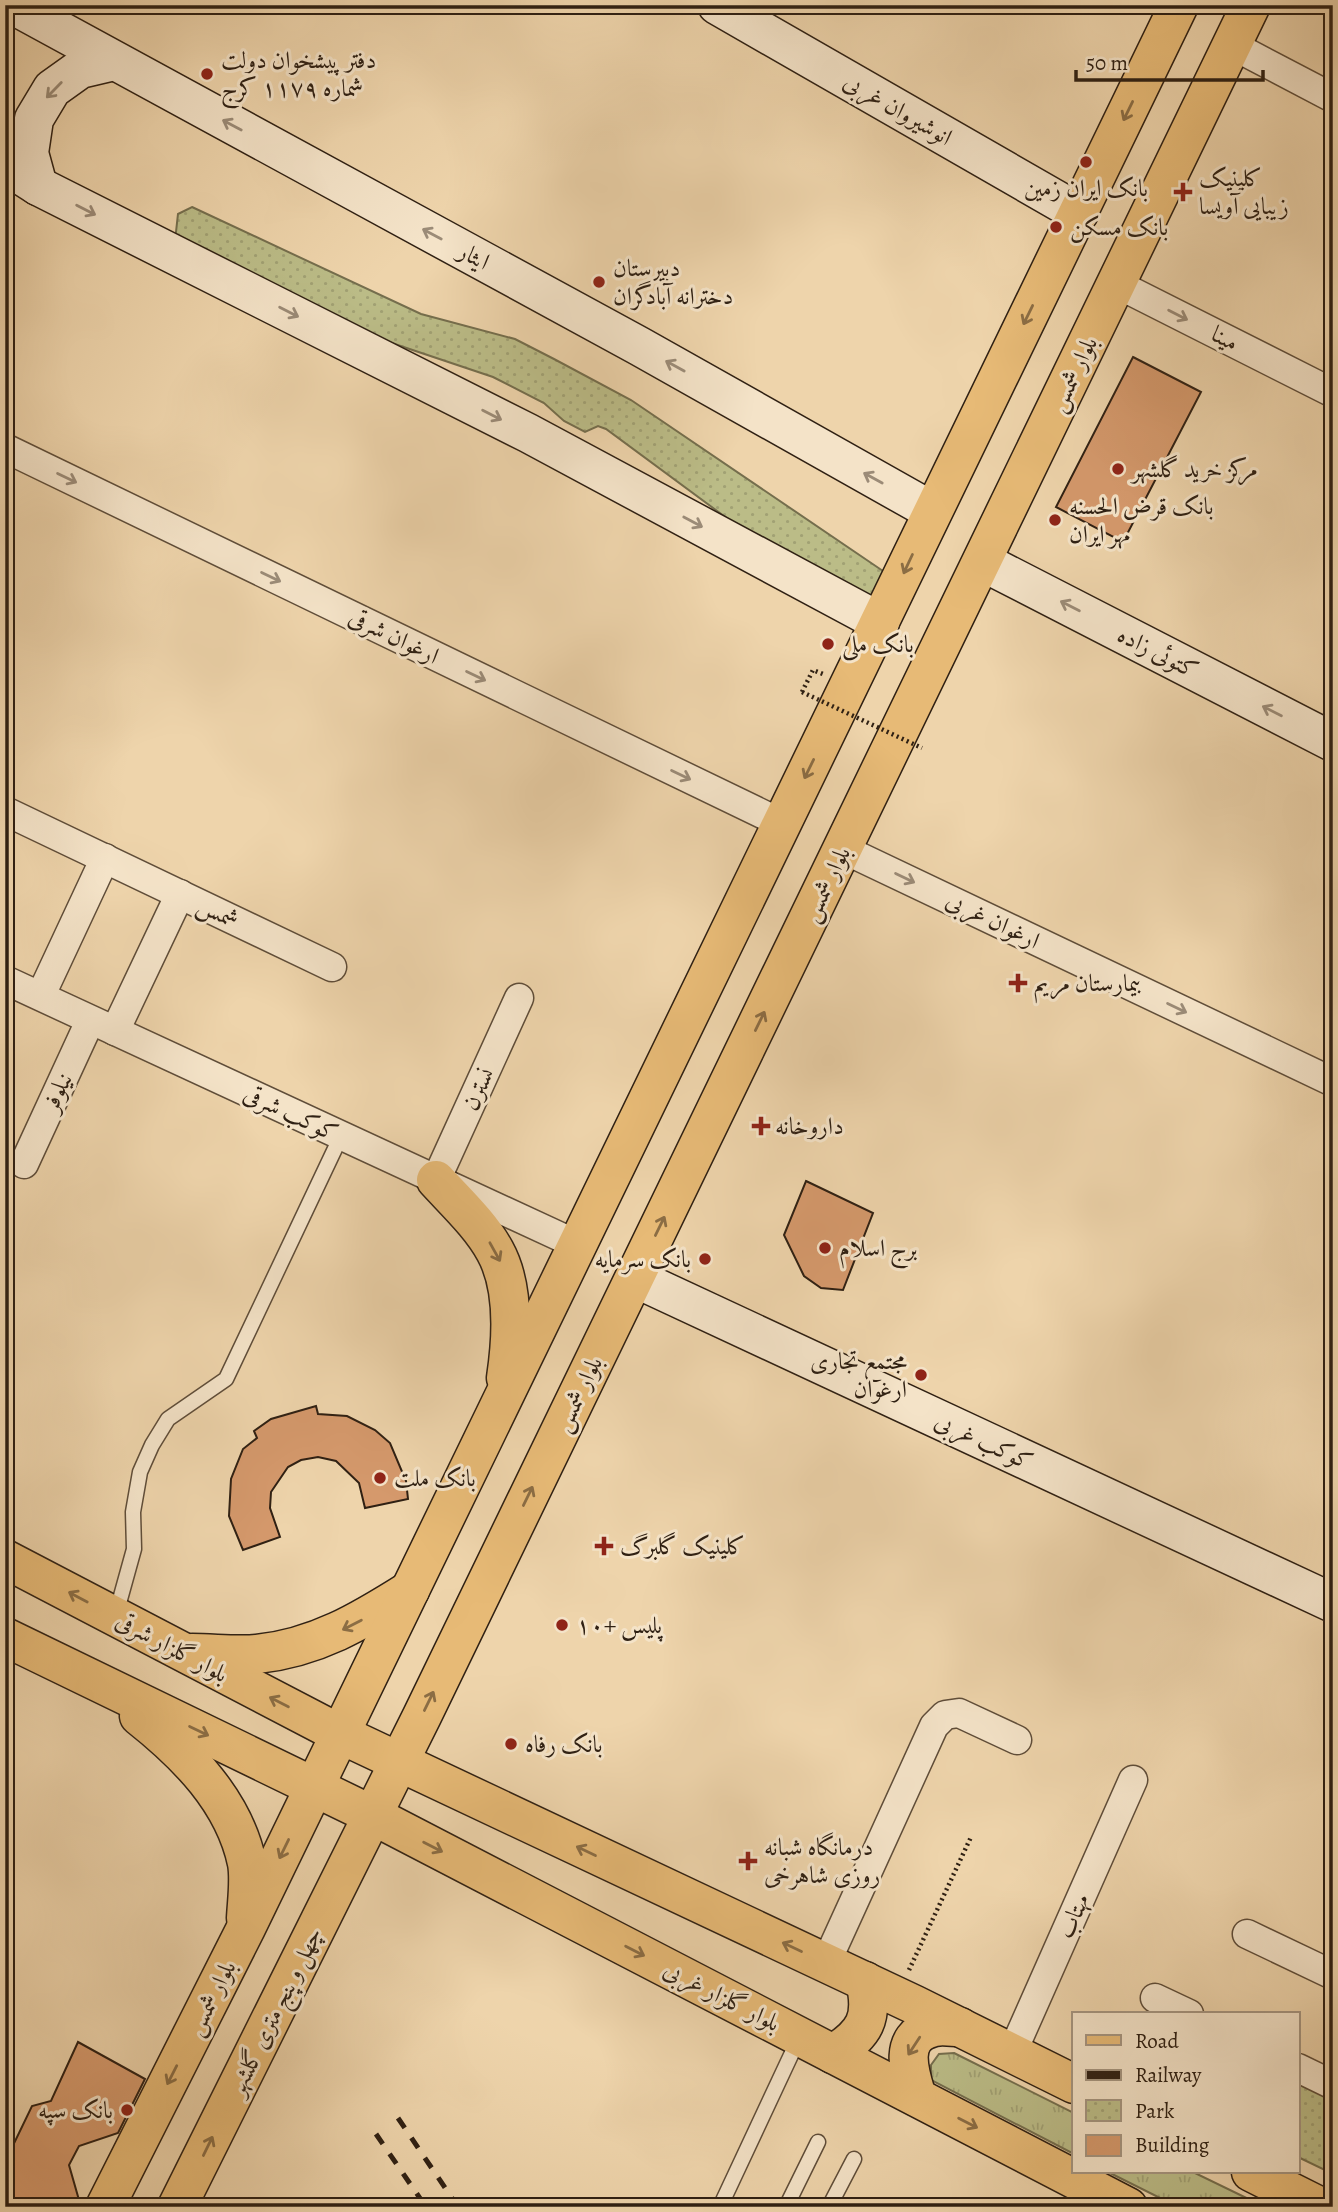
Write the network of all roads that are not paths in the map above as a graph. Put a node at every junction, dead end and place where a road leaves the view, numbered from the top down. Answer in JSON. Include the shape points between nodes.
{"nodes":[{"id":1,"x":13,"y":5,"type":"edge"},
{"id":2,"x":717,"y":5,"type":"edge"},
{"id":3,"x":766,"y":5,"type":"edge"},
{"id":4,"x":1179,"y":5,"type":"edge"},
{"id":5,"x":1251,"y":5,"type":"edge"},
{"id":6,"x":1232,"y":46,"type":"junction"},
{"id":7,"x":114,"y":61,"type":"junction"},
{"id":8,"x":1333,"y":98,"type":"edge"},
{"id":9,"x":5,"y":165,"type":"edge"},
{"id":10,"x":1046,"y":180,"type":"junction"},
{"id":11,"x":38,"y":186,"type":"junction"},
{"id":12,"x":1084,"y":202,"type":"junction"},
{"id":13,"x":1117,"y":284,"type":"junction"},
{"id":14,"x":1333,"y":393,"type":"edge"},
{"id":15,"x":5,"y":448,"type":"edge"},
{"id":16,"x":932,"y":512,"type":"junction"},
{"id":17,"x":983,"y":562,"type":"junction"},
{"id":18,"x":880,"y":622,"type":"junction"},
{"id":19,"x":1333,"y":742,"type":"edge"},
{"id":20,"x":5,"y":811,"type":"edge"},
{"id":21,"x":783,"y":824,"type":"junction"},
{"id":22,"x":843,"y":849,"type":"junction"},
{"id":23,"x":105,"y":858,"type":"junction"},
{"id":24,"x":180,"y":894,"type":"junction"},
{"id":25,"x":332,"y":967,"type":"dead end"},
{"id":26,"x":5,"y":980,"type":"edge"},
{"id":27,"x":41,"y":995,"type":"junction"},
{"id":28,"x":519,"y":998,"type":"dead end"},
{"id":29,"x":103,"y":1026,"type":"junction"},
{"id":30,"x":1333,"y":1082,"type":"edge"},
{"id":31,"x":341,"y":1136,"type":"junction"},
{"id":32,"x":24,"y":1164,"type":"dead end"},
{"id":33,"x":436,"y":1181,"type":"junction"},
{"id":34,"x":578,"y":1245,"type":"junction"},
{"id":35,"x":635,"y":1278,"type":"junction"},
{"id":36,"x":503,"y":1398,"type":"junction"},
{"id":37,"x":5,"y":1559,"type":"edge"},
{"id":38,"x":410,"y":1590,"type":"junction"},
{"id":39,"x":1333,"y":1603,"type":"edge"},
{"id":40,"x":115,"y":1617,"type":"junction"},
{"id":41,"x":5,"y":1637,"type":"edge"},
{"id":42,"x":184,"y":1653,"type":"junction"},
{"id":43,"x":97,"y":1681,"type":"junction"},
{"id":44,"x":340,"y":1734,"type":"junction"},
{"id":45,"x":1017,"y":1740,"type":"dead end"},
{"id":46,"x":398,"y":1762,"type":"junction"},
{"id":47,"x":1133,"y":1780,"type":"dead end"},
{"id":48,"x":314,"y":1788,"type":"junction"},
{"id":49,"x":372,"y":1815,"type":"junction"},
{"id":50,"x":246,"y":1928,"type":"junction"},
{"id":51,"x":1247,"y":1934,"type":"dead end"},
{"id":52,"x":826,"y":1963,"type":"junction"},
{"id":53,"x":1333,"y":1975,"type":"edge"},
{"id":54,"x":881,"y":1989,"type":"junction"},
{"id":55,"x":1155,"y":1998,"type":"dead end"},
{"id":56,"x":1185,"y":2012,"type":"edge"},
{"id":57,"x":960,"y":2027,"type":"junction"},
{"id":58,"x":800,"y":2037,"type":"junction"},
{"id":59,"x":1012,"y":2053,"type":"junction"},
{"id":60,"x":833,"y":2054,"type":"junction"},
{"id":61,"x":1300,"y":2068,"type":"edge"},
{"id":62,"x":1072,"y":2083,"type":"edge"},
{"id":63,"x":1333,"y":2085,"type":"edge"},
{"id":64,"x":917,"y":2097,"type":"junction"},
{"id":65,"x":818,"y":2142,"type":"dead end"},
{"id":66,"x":854,"y":2159,"type":"dead end"},
{"id":67,"x":1255,"y":2174,"type":"edge"},
{"id":68,"x":105,"y":2207,"type":"edge"},
{"id":69,"x":177,"y":2207,"type":"edge"},
{"id":70,"x":720,"y":2207,"type":"edge"},
{"id":71,"x":786,"y":2207,"type":"edge"},
{"id":72,"x":829,"y":2207,"type":"edge"},
{"id":73,"x":1128,"y":2207,"type":"edge"},
{"id":74,"x":1321,"y":2207,"type":"edge"}],
"edges":[{"from":1,"to":7,"type":"main road","name":"ایثار"},
{"from":2,"to":10,"type":"main road","name":"انوشیروان غربی"},
{"from":3,"to":10,"type":"main road","name":"انوشیروان غربی"},
{"from":4,"to":12,"type":"main road","one_way":true},
{"from":5,"to":6,"type":"main road","name":"بلوار شمس"},
{"from":6,"to":8,"type":"street"},
{"from":6,"to":13,"type":"main road","name":"بلوار شمس"},
{"from":7,"to":11,"type":"main road","one_way":true,"via":[[80,69],[52,89],[34,118],[29,153]]},
{"from":16,"to":7,"type":"main road","name":"ایثار","one_way":true,"via":[[639,346]]},
{"from":9,"to":11,"type":"main road"},
{"from":10,"to":12,"type":"main road","name":"انوشیروان غربی"},
{"from":11,"to":18,"type":"main road","one_way":true,"via":[[528,433]]},
{"from":12,"to":16,"type":"main road","one_way":true},
{"from":13,"to":14,"type":"street","name":"مینا","one_way":true},
{"from":13,"to":17,"type":"main road","name":"بلوار شمس"},
{"from":15,"to":21,"type":"street","name":"ارغوان شرقی","one_way":true},
{"from":16,"to":18,"type":"main road","one_way":true},
{"from":19,"to":17,"type":"main road","name":"کتوئی زاده","one_way":true},
{"from":17,"to":22,"type":"main road","name":"بلوار شمس"},
{"from":18,"to":21,"type":"main road","one_way":true},
{"from":20,"to":23,"type":"street","name":"شمس"},
{"from":21,"to":34,"type":"main road"},
{"from":22,"to":30,"type":"street","name":"ارغوان غربی","one_way":true},
{"from":35,"to":22,"type":"main road","name":"بلوار شمس","one_way":true},
{"from":23,"to":24,"type":"street","name":"شمس"},
{"from":23,"to":27,"type":"street"},
{"from":24,"to":25,"type":"street","name":"شمس"},
{"from":24,"to":29,"type":"street","name":"نیلوفر"},
{"from":26,"to":27,"type":"street","name":"کوکب شرقی"},
{"from":27,"to":29,"type":"street","name":"کوکب شرقی"},
{"from":28,"to":33,"type":"street","name":"نسترن"},
{"from":29,"to":31,"type":"street","name":"کوکب شرقی"},
{"from":29,"to":32,"type":"street","name":"نیلوفر"},
{"from":31,"to":33,"type":"street","name":"کوکب شرقی"},
{"from":31,"to":40,"type":"lane","via":[[226,1379],[168,1419],[144,1463],[132,1512],[134,1549]]},
{"from":33,"to":34,"type":"street","name":"کوکب شرقی"},
{"from":33,"to":36,"type":"main road","one_way":true,"via":[[489,1241],[502,1264],[509,1302],[509,1360]]},
{"from":34,"to":36,"type":"main road"},
{"from":35,"to":39,"type":"main road","name":"کوکب غربی"},
{"from":46,"to":35,"type":"main road","name":"بلوار شمس","one_way":true},
{"from":36,"to":38,"type":"main road"},
{"from":40,"to":37,"type":"main road","name":"بلوار گلزار شرقی","one_way":true},
{"from":38,"to":42,"type":"main road","one_way":true,"via":[[353,1626],[306,1645],[256,1654]]},
{"from":38,"to":44,"type":"main road"},
{"from":40,"to":42,"type":"main road","name":"بلوار گلزار شرقی"},
{"from":41,"to":43,"type":"main road"},
{"from":44,"to":42,"type":"main road","name":"بلوار گلزار شرقی","one_way":true},
{"from":43,"to":48,"type":"main road","one_way":true},
{"from":43,"to":50,"type":"main road","via":[[191,1763],[220,1798],[237,1831],[247,1866]]},
{"from":44,"to":46,"type":"main road"},
{"from":44,"to":48,"type":"main road","name":"بلوار شمس"},
{"from":45,"to":52,"type":"street","via":[[959,1713],[945,1715],[934,1726]]},
{"from":46,"to":49,"type":"main road","name":"بلوار شمس"},
{"from":52,"to":46,"type":"main road","one_way":true},
{"from":47,"to":59,"type":"street","name":"مهتاب"},
{"from":48,"to":49,"type":"main road","name":"بلوار گلزار غربی"},
{"from":48,"to":50,"type":"main road","name":"بلوار شمس","one_way":true},
{"from":49,"to":58,"type":"main road","name":"بلوار گلزار غربی","one_way":true},
{"from":69,"to":49,"type":"main road","name":"چهل و پنج متری گلشهر","one_way":true},
{"from":50,"to":68,"type":"main road","name":"بلوار شمس","one_way":true},
{"from":51,"to":53,"type":"street"},
{"from":52,"to":54,"type":"main road"},
{"from":54,"to":57,"type":"main road"},
{"from":54,"to":60,"type":"main road","via":[[864,2027]]},
{"from":55,"to":56,"type":"street"},
{"from":57,"to":59,"type":"main road"},
{"from":57,"to":64,"type":"main road","one_way":true,"via":[[930,2028],[907,2053]]},
{"from":58,"to":60,"type":"main road","name":"بلوار گلزار غربی"},
{"from":58,"to":70,"type":"lane"},
{"from":59,"to":62,"type":"main road"},
{"from":60,"to":64,"type":"main road","name":"بلوار گلزار غربی"},
{"from":61,"to":63,"type":"street"},
{"from":64,"to":73,"type":"main road","name":"بلوار گلزار غربی","one_way":true},
{"from":65,"to":71,"type":"lane"},
{"from":66,"to":72,"type":"lane"},
{"from":67,"to":74,"type":"main road"}]}
